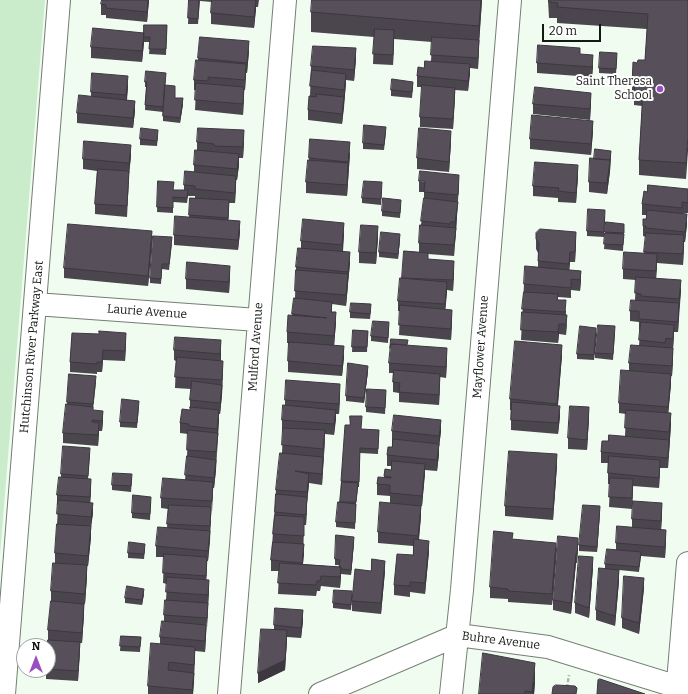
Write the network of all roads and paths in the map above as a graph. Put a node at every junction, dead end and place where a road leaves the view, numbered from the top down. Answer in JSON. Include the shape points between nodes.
{"nodes":[{"id":1,"x":59,"y":0,"type":"edge"},
{"id":2,"x":284,"y":0,"type":"edge"},
{"id":3,"x":510,"y":0,"type":"edge"},
{"id":4,"x":35,"y":304,"type":"junction"},
{"id":5,"x":258,"y":320,"type":"junction"},
{"id":6,"x":688,"y":564,"type":"edge"},
{"id":7,"x":458,"y":635,"type":"junction"},
{"id":8,"x":568,"y":675,"type":"dead end"},
{"id":9,"x":681,"y":690,"type":"edge"},
{"id":10,"x":4,"y":694,"type":"edge"},
{"id":11,"x":229,"y":694,"type":"edge"},
{"id":12,"x":320,"y":694,"type":"edge"},
{"id":13,"x":451,"y":694,"type":"edge"},
{"id":14,"x":566,"y":694,"type":"edge"}],
"edges":[{"from":1,"to":4,"type":"street","name":"Hutchinson River Parkway East"},
{"from":2,"to":5,"type":"street","name":"Mulford Avenue"},
{"from":3,"to":7,"type":"street","name":"Mayflower Avenue"},
{"from":4,"to":5,"type":"street","name":"Laurie Avenue"},
{"from":4,"to":10,"type":"street","name":"Hutchinson River Parkway East"},
{"from":5,"to":11,"type":"street","name":"Mulford Avenue"},
{"from":6,"to":9,"type":"street"},
{"from":7,"to":9,"type":"street","name":"Buhre Avenue","via":[[548,647]]},
{"from":7,"to":12,"type":"street","name":"Buhre Avenue"},
{"from":7,"to":13,"type":"street","name":"Mayflower Avenue"},
{"from":8,"to":14,"type":"path"}]}
